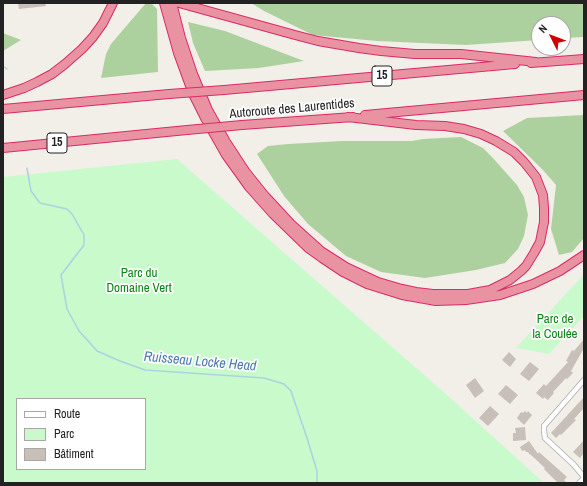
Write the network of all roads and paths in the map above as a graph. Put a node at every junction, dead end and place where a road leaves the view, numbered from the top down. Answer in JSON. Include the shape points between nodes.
{"nodes":[{"id":1,"x":113,"y":3,"type":"edge"},
{"id":2,"x":164,"y":3,"type":"edge"},
{"id":3,"x":172,"y":3,"type":"edge"},
{"id":4,"x":179,"y":3,"type":"edge"},
{"id":5,"x":584,"y":59,"type":"edge"},
{"id":6,"x":536,"y":62,"type":"junction"},
{"id":7,"x":3,"y":95,"type":"edge"},
{"id":8,"x":584,"y":95,"type":"edge"},
{"id":9,"x":3,"y":109,"type":"edge"},
{"id":10,"x":348,"y":117,"type":"junction"},
{"id":11,"x":3,"y":148,"type":"edge"},
{"id":12,"x":584,"y":254,"type":"edge"},
{"id":13,"x":584,"y":380,"type":"edge"},
{"id":14,"x":584,"y":477,"type":"edge"},
{"id":15,"x":579,"y":483,"type":"edge"}],
"edges":[{"from":1,"to":7,"type":"highway","via":[[103,23],[90,40],[65,64],[37,82]]},
{"from":2,"to":12,"type":"highway","via":[[178,53],[194,94],[208,124],[231,161],[249,187],[277,219],[308,248],[343,272],[366,284],[393,293],[436,301],[466,300],[500,295],[533,284],[566,267]]},
{"from":3,"to":10,"type":"highway","via":[[195,79],[208,110],[226,142],[270,202],[322,251],[346,267],[374,280],[402,289],[433,294],[468,294],[490,290],[516,276],[526,266],[540,242],[544,222],[543,195],[536,177],[514,152],[481,134],[464,129]]},
{"from":4,"to":6,"type":"highway","via":[[318,41],[353,47]]},
{"from":5,"to":6,"type":"highway","name":"Autoroute des Laurentides","number":"15"},
{"from":6,"to":9,"type":"highway","name":"Autoroute des Laurentides","number":"15","bridge":true},
{"from":8,"to":10,"type":"highway","name":"Autoroute des Laurentides","number":"15"},
{"from":10,"to":11,"type":"highway","name":"Autoroute des Laurentides","number":"15","bridge":true},
{"from":13,"to":14,"type":"street","via":[[544,426],[545,438]]},
{"from":14,"to":15,"type":"street"}]}
